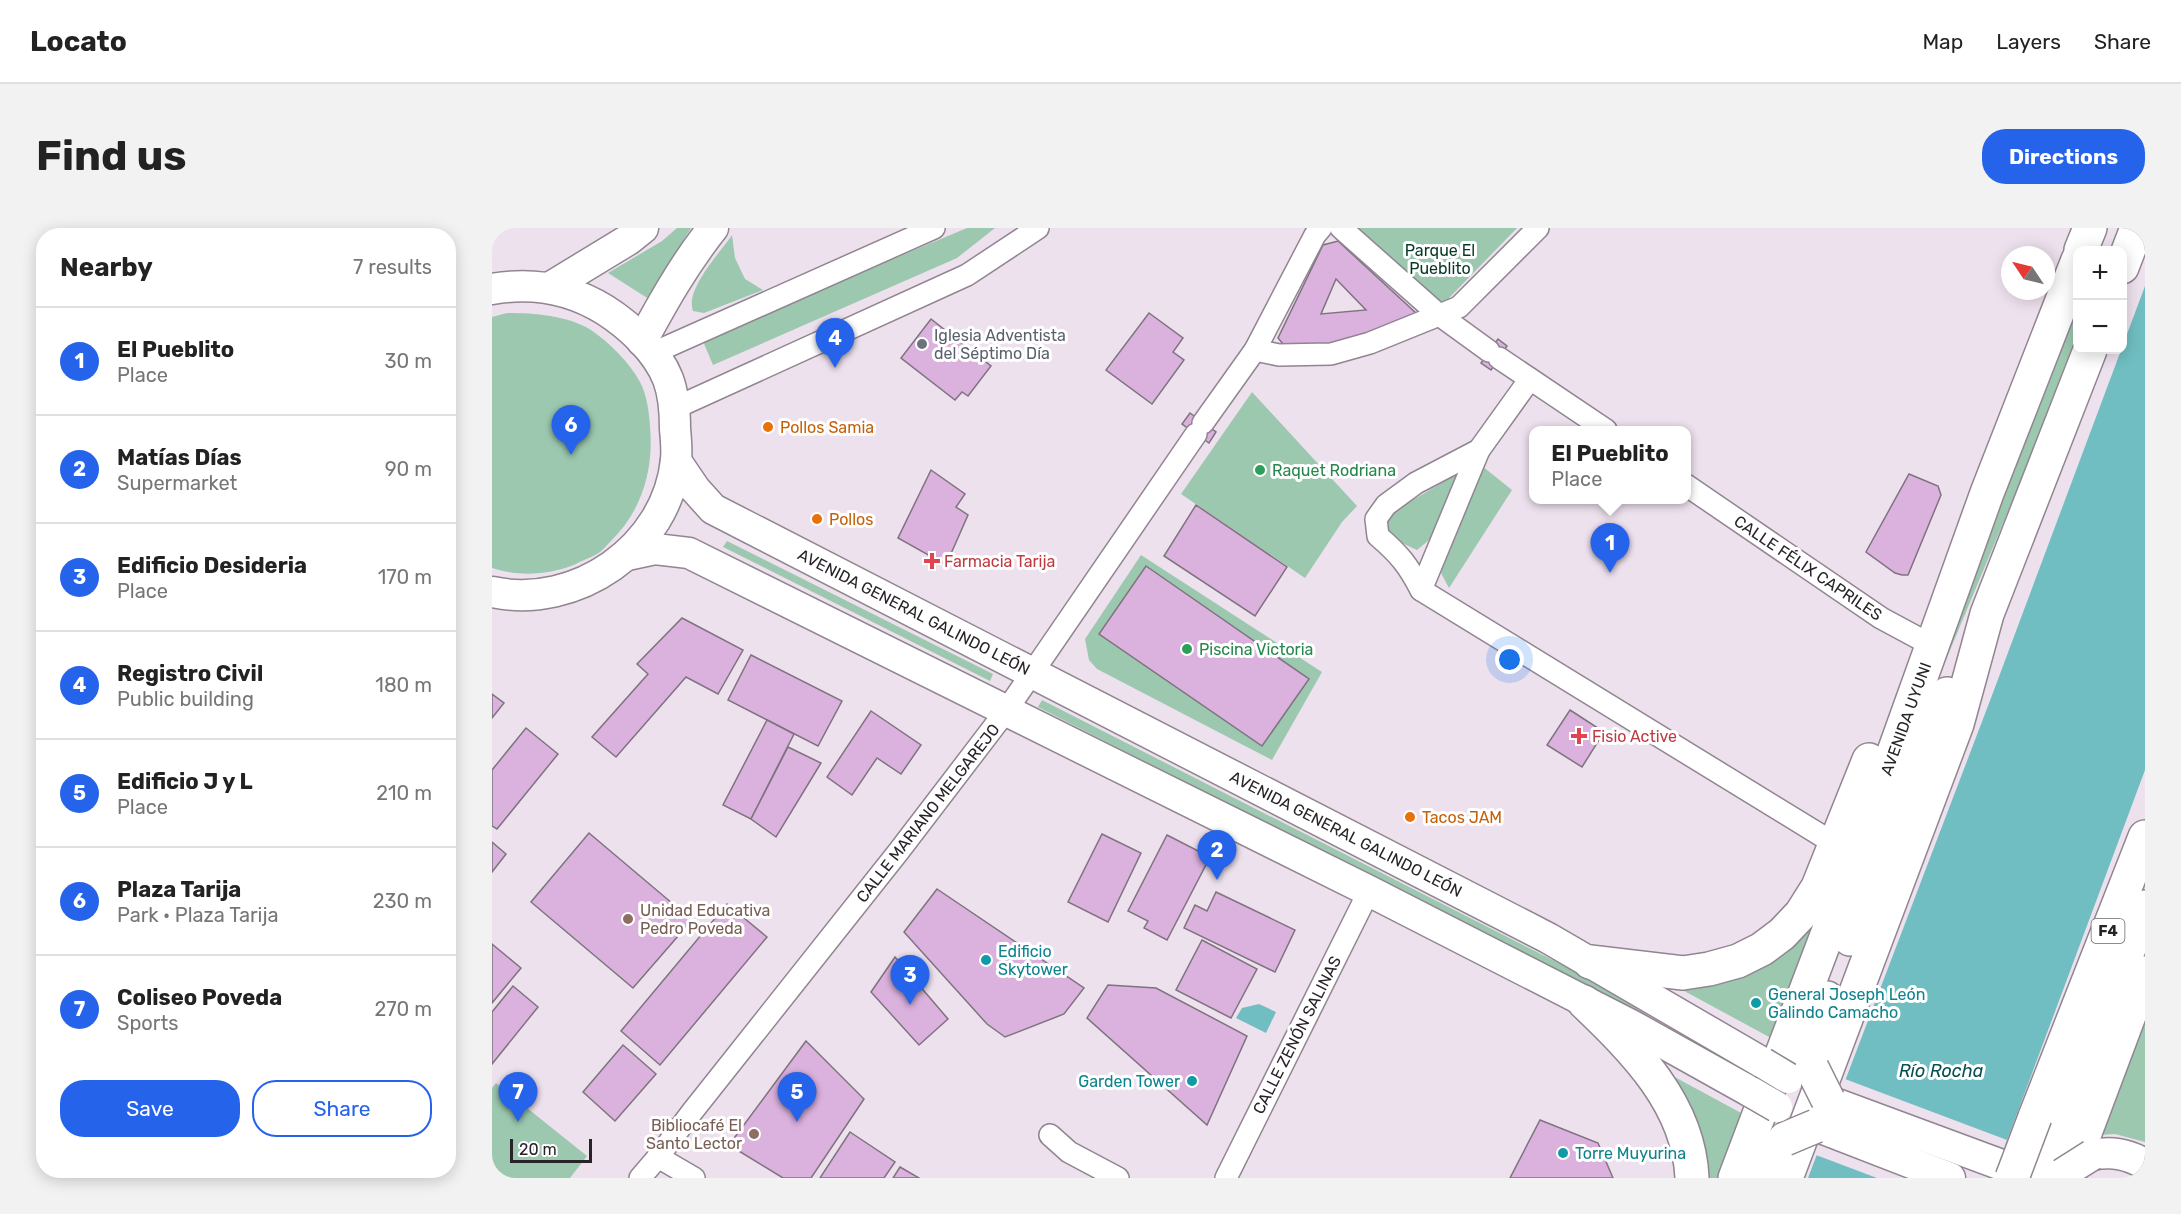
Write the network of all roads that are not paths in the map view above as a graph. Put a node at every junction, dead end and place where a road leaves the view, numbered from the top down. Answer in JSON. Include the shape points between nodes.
{"nodes":[{"id":1,"x":644,"y":228,"type":"edge"},
{"id":2,"x":713,"y":228,"type":"edge"},
{"id":3,"x":934,"y":228,"type":"edge"},
{"id":4,"x":1038,"y":228,"type":"edge"},
{"id":5,"x":1321,"y":228,"type":"edge"},
{"id":6,"x":1341,"y":228,"type":"edge"},
{"id":7,"x":1538,"y":228,"type":"edge"},
{"id":8,"x":2090,"y":228,"type":"edge"},
{"id":9,"x":2137,"y":228,"type":"edge"},
{"id":10,"x":2083,"y":246,"type":"edge"},
{"id":11,"x":2127,"y":254,"type":"edge"},
{"id":12,"x":2073,"y":273,"type":"edge"},
{"id":13,"x":549,"y":288,"type":"junction"},
{"id":14,"x":492,"y":289,"type":"edge"},
{"id":15,"x":1438,"y":314,"type":"junction"},
{"id":16,"x":647,"y":347,"type":"junction"},
{"id":17,"x":1255,"y":350,"type":"junction"},
{"id":18,"x":2088,"y":354,"type":"edge"},
{"id":19,"x":1530,"y":379,"type":"junction"},
{"id":20,"x":675,"y":408,"type":"junction"},
{"id":21,"x":1600,"y":426,"type":"edge"},
{"id":22,"x":1479,"y":450,"type":"junction"},
{"id":23,"x":676,"y":461,"type":"junction"},
{"id":24,"x":1691,"y":488,"type":"edge"},
{"id":25,"x":627,"y":555,"type":"junction"},
{"id":26,"x":1421,"y":590,"type":"junction"},
{"id":27,"x":492,"y":592,"type":"edge"},
{"id":28,"x":1987,"y":614,"type":"junction"},
{"id":29,"x":1933,"y":646,"type":"junction"},
{"id":30,"x":1033,"y":672,"type":"junction"},
{"id":31,"x":1006,"y":711,"type":"junction"},
{"id":32,"x":2145,"y":837,"type":"edge"},
{"id":33,"x":1835,"y":844,"type":"junction"},
{"id":34,"x":1369,"y":891,"type":"junction"},
{"id":35,"x":2145,"y":907,"type":"edge"},
{"id":36,"x":1590,"y":962,"type":"junction"},
{"id":37,"x":2145,"y":973,"type":"edge"},
{"id":38,"x":1584,"y":1002,"type":"junction"},
{"id":39,"x":1810,"y":1107,"type":"junction"},
{"id":40,"x":2035,"y":1117,"type":"junction"},
{"id":41,"x":1050,"y":1135,"type":"dead end"},
{"id":42,"x":658,"y":1157,"type":"junction"},
{"id":43,"x":2145,"y":1164,"type":"edge"},
{"id":44,"x":2005,"y":1170,"type":"edge"},
{"id":45,"x":2050,"y":1177,"type":"edge"},
{"id":46,"x":640,"y":1178,"type":"edge"},
{"id":47,"x":694,"y":1178,"type":"edge"},
{"id":48,"x":1118,"y":1178,"type":"edge"},
{"id":49,"x":1226,"y":1178,"type":"edge"},
{"id":50,"x":1692,"y":1178,"type":"edge"},
{"id":51,"x":1735,"y":1178,"type":"edge"},
{"id":52,"x":1761,"y":1178,"type":"edge"},
{"id":53,"x":1786,"y":1178,"type":"edge"},
{"id":54,"x":1950,"y":1178,"type":"edge"}],
"edges":[{"from":1,"to":13,"type":"main road"},
{"from":2,"to":16,"type":"main road","via":[[663,301]]},
{"from":3,"to":16,"type":"street"},
{"from":4,"to":20,"type":"street","via":[[967,275]]},
{"from":5,"to":17,"type":"street","name":"CALLE MARIANO MELGAREJO"},
{"from":6,"to":15,"type":"street"},
{"from":7,"to":15,"type":"street","via":[[1459,307]]},
{"from":8,"to":10,"type":"main road"},
{"from":9,"to":11,"type":"main road"},
{"from":12,"to":29,"type":"main road","name":"AVENIDA UYUNI","via":[[1987,493]]},
{"from":13,"to":14,"type":"main road"},
{"from":13,"to":16,"type":"main road","via":[[588,300],[622,321]]},
{"from":15,"to":17,"type":"street","via":[[1370,343],[1331,354],[1279,355]]},
{"from":15,"to":19,"type":"street"},
{"from":16,"to":20,"type":"main road","via":[[668,379]]},
{"from":17,"to":30,"type":"street","name":"CALLE MARIANO MELGAREJO"},
{"from":18,"to":28,"type":"main road"},
{"from":19,"to":21,"type":"street"},
{"from":19,"to":22,"type":"street"},
{"from":20,"to":23,"type":"main road"},
{"from":22,"to":26,"type":"street"},
{"from":22,"to":26,"type":"street","via":[[1416,483],[1386,505],[1376,519],[1378,536],[1398,552]]},
{"from":23,"to":25,"type":"main road","via":[[667,496],[650,528]]},
{"from":23,"to":30,"type":"main road","name":"AVENIDA GENERAL GALINDO LEÓN","via":[[713,509]]},
{"from":24,"to":29,"type":"street","name":"CALLE FÉLIX CAPRILES","via":[[1881,618]]},
{"from":25,"to":27,"type":"main road","via":[[592,579],[552,593],[510,596]]},
{"from":25,"to":31,"type":"main road","name":"AVENIDA GENERAL GALINDO LEÓN","via":[[655,549],[689,553]]},
{"from":26,"to":33,"type":"street"},
{"from":28,"to":39,"type":"main road","via":[[1931,727],[1813,1038],[1809,1057]]},
{"from":28,"to":53,"type":"main road","via":[[1957,724]]},
{"from":29,"to":33,"type":"main road","via":[[1884,722]]},
{"from":29,"to":51,"type":"main road","name":"AVENIDA UYUNI"},
{"from":30,"to":31,"type":"street","name":"CALLE MARIANO MELGAREJO"},
{"from":30,"to":36,"type":"main road","name":"AVENIDA GENERAL GALINDO LEÓN"},
{"from":31,"to":34,"type":"main road","name":"AVENIDA GENERAL GALINDO LEÓN"},
{"from":31,"to":42,"type":"street","name":"CALLE MARIANO MELGAREJO"},
{"from":32,"to":40,"type":"main road","number":"F4"},
{"from":33,"to":36,"type":"main road","via":[[1818,888],[1801,914],[1762,949],[1738,961],[1683,973]]},
{"from":34,"to":38,"type":"main road","name":"AVENIDA GENERAL GALINDO LEÓN"},
{"from":34,"to":49,"type":"street","name":"CALLE ZENÓN SALINAS"},
{"from":35,"to":45,"type":"main road"},
{"from":36,"to":39,"type":"main road","name":"AVENIDA GENERAL GALINDO LEÓN","bridge":true,"via":[[1762,1063]]},
{"from":37,"to":45,"type":"main road"},
{"from":38,"to":39,"type":"main road","name":"AVENIDA GENERAL GALINDO LEÓN","bridge":true,"via":[[1751,1092]]},
{"from":38,"to":50,"type":"main road","via":[[1638,1056],[1666,1096],[1686,1146]]},
{"from":39,"to":44,"type":"main road","name":"AVENIDA GENERAL GALINDO LEÓN"},
{"from":39,"to":52,"type":"main road","via":[[1772,1154]]},
{"from":39,"to":54,"type":"main road","name":"AVENIDA GENERAL GALINDO LEÓN"},
{"from":40,"to":44,"type":"main road","bridge":true},
{"from":40,"to":45,"type":"main road","number":"F4","bridge":true,"via":[[2033,1146]]},
{"from":41,"to":48,"type":"street","via":[[1070,1152]]},
{"from":42,"to":46,"type":"street","name":"CALLE MARIANO MELGAREJO"},
{"from":42,"to":47,"type":"street"},
{"from":43,"to":45,"type":"main road","bridge":true,"via":[[2109,1152],[2092,1155]]},
{"from":44,"to":45,"type":"main road","name":"AVENIDA GENERAL GALINDO LEÓN"}]}
